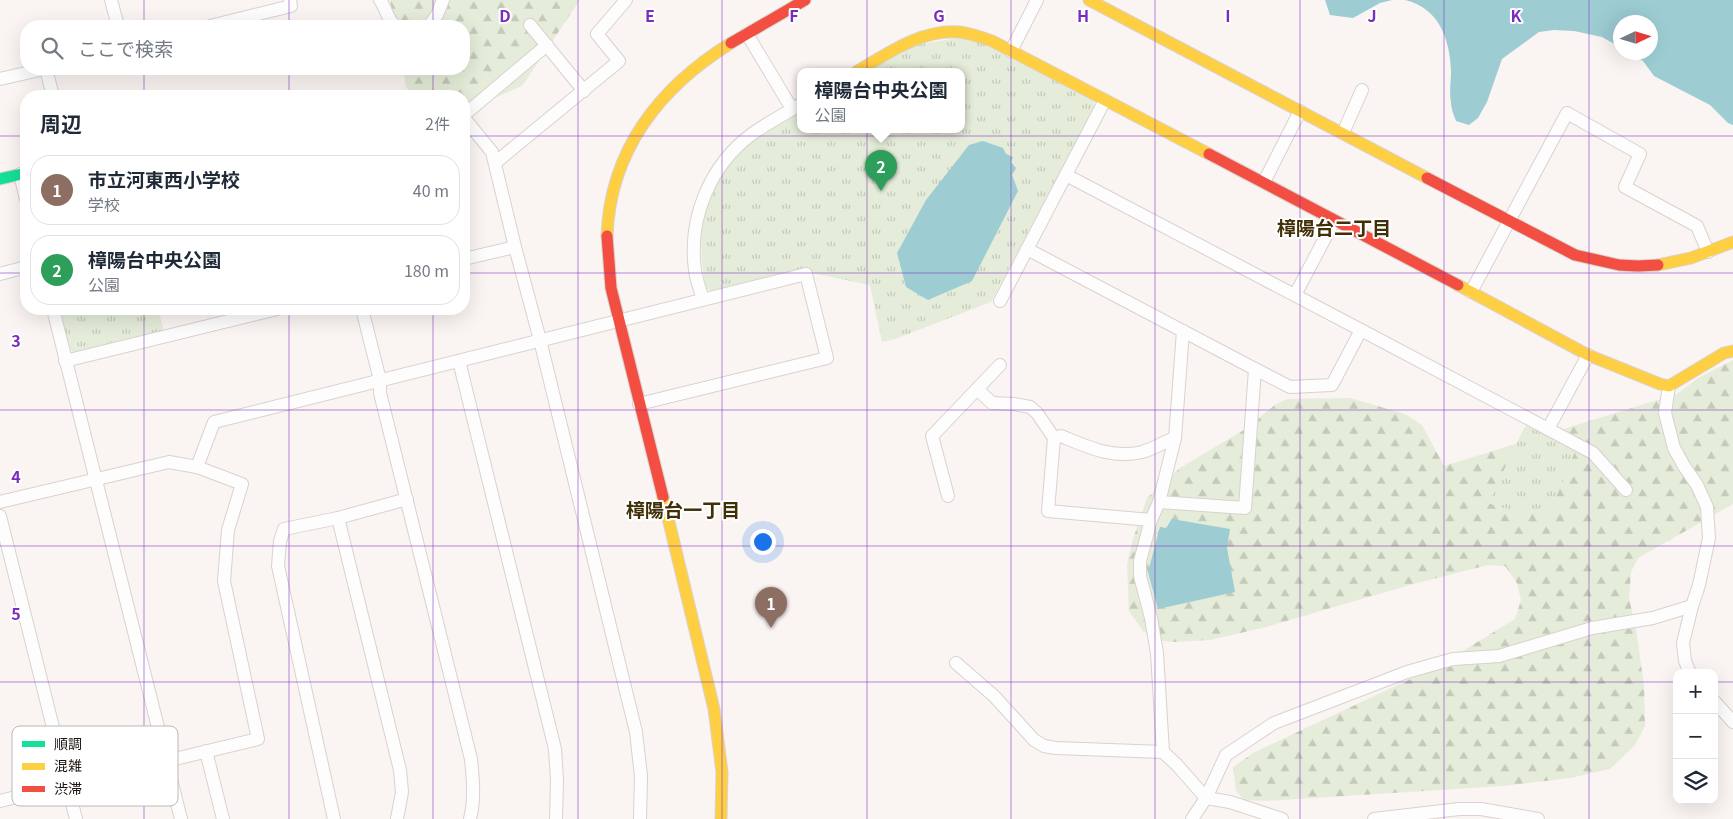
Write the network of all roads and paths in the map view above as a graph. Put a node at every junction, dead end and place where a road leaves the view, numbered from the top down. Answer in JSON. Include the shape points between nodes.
{"nodes":[{"id":1,"x":111,"y":0,"type":"edge"},
{"id":2,"x":290,"y":0,"type":"edge"},
{"id":3,"x":380,"y":0,"type":"edge"},
{"id":4,"x":443,"y":0,"type":"edge"},
{"id":5,"x":626,"y":0,"type":"edge"},
{"id":6,"x":806,"y":0,"type":"edge"},
{"id":7,"x":1037,"y":0,"type":"edge"},
{"id":8,"x":1089,"y":0,"type":"edge"},
{"id":9,"x":116,"y":20,"type":"edge"},
{"id":10,"x":234,"y":20,"type":"edge"},
{"id":11,"x":390,"y":20,"type":"edge"},
{"id":12,"x":433,"y":20,"type":"edge"},
{"id":13,"x":530,"y":25,"type":"dead end"},
{"id":14,"x":747,"y":34,"type":"junction"},
{"id":15,"x":547,"y":45,"type":"junction"},
{"id":16,"x":1011,"y":51,"type":"junction"},
{"id":17,"x":863,"y":68,"type":"edge"},
{"id":18,"x":20,"y":75,"type":"edge"},
{"id":19,"x":47,"y":75,"type":"edge"},
{"id":20,"x":0,"y":79,"type":"edge"},
{"id":21,"x":51,"y":90,"type":"edge"},
{"id":22,"x":1362,"y":90,"type":"dead end"},
{"id":23,"x":584,"y":91,"type":"junction"},
{"id":24,"x":1105,"y":100,"type":"junction"},
{"id":25,"x":797,"y":107,"type":"edge"},
{"id":26,"x":470,"y":111,"type":"edge"},
{"id":27,"x":1300,"y":111,"type":"junction"},
{"id":28,"x":470,"y":124,"type":"edge"},
{"id":29,"x":1343,"y":133,"type":"junction"},
{"id":30,"x":495,"y":164,"type":"junction"},
{"id":31,"x":20,"y":175,"type":"edge"},
{"id":32,"x":1066,"y":175,"type":"junction"},
{"id":33,"x":0,"y":179,"type":"edge"},
{"id":34,"x":1264,"y":182,"type":"junction"},
{"id":35,"x":1509,"y":220,"type":"junction"},
{"id":36,"x":1334,"y":221,"type":"junction"},
{"id":37,"x":1733,"y":242,"type":"edge"},
{"id":38,"x":515,"y":247,"type":"junction"},
{"id":39,"x":1027,"y":249,"type":"junction"},
{"id":40,"x":1708,"y":252,"type":"junction"},
{"id":41,"x":470,"y":258,"type":"edge"},
{"id":42,"x":20,"y":269,"type":"edge"},
{"id":43,"x":0,"y":274,"type":"edge"},
{"id":44,"x":1471,"y":292,"type":"junction"},
{"id":45,"x":1295,"y":294,"type":"junction"},
{"id":46,"x":703,"y":299,"type":"junction"},
{"id":47,"x":1000,"y":301,"type":"dead end"},
{"id":48,"x":54,"y":315,"type":"edge"},
{"id":49,"x":246,"y":315,"type":"edge"},
{"id":50,"x":364,"y":315,"type":"edge"},
{"id":51,"x":618,"y":321,"type":"junction"},
{"id":52,"x":1361,"y":330,"type":"junction"},
{"id":53,"x":1183,"y":331,"type":"junction"},
{"id":54,"x":540,"y":340,"type":"junction"},
{"id":55,"x":1733,"y":351,"type":"edge"},
{"id":56,"x":1588,"y":354,"type":"junction"},
{"id":57,"x":65,"y":361,"type":"junction"},
{"id":58,"x":459,"y":361,"type":"junction"},
{"id":59,"x":1000,"y":364,"type":"dead end"},
{"id":60,"x":1255,"y":370,"type":"junction"},
{"id":61,"x":380,"y":380,"type":"junction"},
{"id":62,"x":1668,"y":386,"type":"junction"},
{"id":63,"x":977,"y":389,"type":"junction"},
{"id":64,"x":640,"y":404,"type":"junction"},
{"id":65,"x":1548,"y":429,"type":"junction"},
{"id":66,"x":1054,"y":438,"type":"junction"},
{"id":67,"x":1175,"y":438,"type":"junction"},
{"id":68,"x":197,"y":467,"type":"junction"},
{"id":69,"x":96,"y":480,"type":"junction"},
{"id":70,"x":1626,"y":490,"type":"dead end"},
{"id":71,"x":948,"y":496,"type":"dead end"},
{"id":72,"x":407,"y":499,"type":"junction"},
{"id":73,"x":0,"y":502,"type":"edge"},
{"id":74,"x":1159,"y":502,"type":"junction"},
{"id":75,"x":0,"y":516,"type":"edge"},
{"id":76,"x":338,"y":518,"type":"junction"},
{"id":77,"x":1151,"y":520,"type":"junction"},
{"id":78,"x":1692,"y":606,"type":"junction"},
{"id":79,"x":956,"y":663,"type":"dead end"},
{"id":80,"x":1688,"y":669,"type":"edge"},
{"id":81,"x":1718,"y":705,"type":"edge"},
{"id":82,"x":1733,"y":722,"type":"edge"},
{"id":83,"x":52,"y":726,"type":"edge"},
{"id":84,"x":157,"y":726,"type":"edge"},
{"id":85,"x":206,"y":751,"type":"junction"},
{"id":86,"x":1163,"y":752,"type":"junction"},
{"id":87,"x":178,"y":758,"type":"edge"},
{"id":88,"x":1206,"y":798,"type":"junction"},
{"id":89,"x":73,"y":806,"type":"edge"},
{"id":90,"x":178,"y":806,"type":"edge"},
{"id":91,"x":76,"y":819,"type":"edge"},
{"id":92,"x":181,"y":819,"type":"edge"},
{"id":93,"x":223,"y":819,"type":"edge"},
{"id":94,"x":334,"y":819,"type":"edge"},
{"id":95,"x":397,"y":819,"type":"edge"},
{"id":96,"x":470,"y":819,"type":"edge"},
{"id":97,"x":556,"y":819,"type":"edge"},
{"id":98,"x":640,"y":819,"type":"edge"},
{"id":99,"x":721,"y":819,"type":"edge"},
{"id":100,"x":1192,"y":819,"type":"edge"},
{"id":101,"x":1282,"y":819,"type":"edge"},
{"id":102,"x":1374,"y":819,"type":"edge"},
{"id":103,"x":1538,"y":819,"type":"edge"}],
"edges":[{"from":1,"to":9,"type":"street"},
{"from":2,"to":10,"type":"street","via":[[291,6]]},
{"from":3,"to":11,"type":"street"},
{"from":4,"to":12,"type":"street"},
{"from":5,"to":23,"type":"street","via":[[597,34],[619,61]]},
{"from":6,"to":14,"type":"street"},
{"from":7,"to":16,"type":"street"},
{"from":8,"to":27,"type":"street"},
{"from":13,"to":15,"type":"street"},
{"from":14,"to":25,"type":"street"},
{"from":14,"to":51,"type":"street","via":[[699,64],[672,86],[632,139],[611,201],[607,230],[607,260]]},
{"from":15,"to":23,"type":"street"},
{"from":15,"to":26,"type":"street"},
{"from":16,"to":17,"type":"street","via":[[973,35],[957,32],[934,34],[916,38]]},
{"from":16,"to":24,"type":"street"},
{"from":18,"to":20,"type":"street"},
{"from":19,"to":21,"type":"street"},
{"from":22,"to":29,"type":"street"},
{"from":23,"to":30,"type":"street"},
{"from":24,"to":32,"type":"street"},
{"from":24,"to":34,"type":"street"},
{"from":25,"to":46,"type":"street","via":[[752,134],[732,152],[713,178],[699,208],[694,243],[694,270]]},
{"from":27,"to":29,"type":"street"},
{"from":27,"to":34,"type":"street"},
{"from":28,"to":30,"type":"street","via":[[492,152]]},
{"from":29,"to":35,"type":"street"},
{"from":30,"to":38,"type":"street"},
{"from":31,"to":33,"type":"street"},
{"from":32,"to":39,"type":"street"},
{"from":32,"to":45,"type":"street"},
{"from":34,"to":36,"type":"street"},
{"from":35,"to":40,"type":"street","via":[[1575,255],[1618,266],[1668,264]]},
{"from":35,"to":40,"type":"street","via":[[1567,113],[1640,154],[1625,187],[1697,226]]},
{"from":35,"to":44,"type":"street"},
{"from":36,"to":44,"type":"street"},
{"from":36,"to":45,"type":"street"},
{"from":37,"to":40,"type":"street"},
{"from":38,"to":41,"type":"street"},
{"from":38,"to":54,"type":"street"},
{"from":39,"to":47,"type":"street"},
{"from":39,"to":53,"type":"street"},
{"from":42,"to":43,"type":"street"},
{"from":44,"to":56,"type":"street"},
{"from":45,"to":52,"type":"street"},
{"from":46,"to":51,"type":"street"},
{"from":46,"to":64,"type":"street","via":[[806,274],[827,358]]},
{"from":48,"to":57,"type":"street"},
{"from":49,"to":57,"type":"street"},
{"from":50,"to":61,"type":"street"},
{"from":51,"to":54,"type":"street"},
{"from":51,"to":64,"type":"street"},
{"from":52,"to":60,"type":"street","via":[[1332,385],[1290,386]]},
{"from":52,"to":65,"type":"street"},
{"from":53,"to":60,"type":"street"},
{"from":53,"to":67,"type":"street"},
{"from":54,"to":58,"type":"street"},
{"from":54,"to":98,"type":"street","via":[[636,732],[641,776]]},
{"from":55,"to":62,"type":"street","via":[[1724,353]]},
{"from":56,"to":62,"type":"street"},
{"from":56,"to":65,"type":"street"},
{"from":57,"to":69,"type":"street"},
{"from":58,"to":61,"type":"street"},
{"from":58,"to":97,"type":"street","via":[[555,749]]},
{"from":59,"to":63,"type":"street"},
{"from":60,"to":74,"type":"street","via":[[1245,508]]},
{"from":61,"to":68,"type":"street","via":[[214,422]]},
{"from":61,"to":72,"type":"street","via":[[380,393]]},
{"from":62,"to":78,"type":"street","via":[[1666,414],[1674,448],[1707,507],[1708,546]]},
{"from":63,"to":66,"type":"street","via":[[992,403],[1030,407]]},
{"from":63,"to":71,"type":"street","via":[[932,436]]},
{"from":64,"to":99,"type":"street","via":[[717,726],[723,802]]},
{"from":65,"to":70,"type":"street","via":[[1593,453]]},
{"from":66,"to":67,"type":"street","via":[[1061,436],[1105,453],[1120,455],[1143,452]]},
{"from":66,"to":77,"type":"street","via":[[1048,511]]},
{"from":67,"to":74,"type":"street"},
{"from":68,"to":69,"type":"street","via":[[169,462]]},
{"from":68,"to":85,"type":"street","via":[[242,484],[228,530],[224,580],[258,739]]},
{"from":69,"to":73,"type":"street"},
{"from":69,"to":84,"type":"street"},
{"from":72,"to":76,"type":"street"},
{"from":72,"to":96,"type":"street","via":[[471,759],[474,785]]},
{"from":74,"to":77,"type":"street"},
{"from":75,"to":83,"type":"street"},
{"from":76,"to":94,"type":"street","via":[[284,529],[278,566]]},
{"from":76,"to":95,"type":"street","via":[[400,770],[402,792]]},
{"from":77,"to":86,"type":"street","via":[[1140,560],[1140,576],[1157,652]]},
{"from":78,"to":80,"type":"street","via":[[1683,643]]},
{"from":78,"to":88,"type":"street","via":[[1653,618],[1592,628],[1499,656],[1453,659],[1407,672],[1274,723],[1226,755]]},
{"from":79,"to":86,"type":"street","via":[[1044,746]]},
{"from":81,"to":82,"type":"street"},
{"from":85,"to":87,"type":"street"},
{"from":85,"to":93,"type":"street"},
{"from":86,"to":88,"type":"street"},
{"from":88,"to":100,"type":"street"},
{"from":88,"to":101,"type":"street","via":[[1230,802]]},
{"from":89,"to":91,"type":"street"},
{"from":90,"to":92,"type":"street"},
{"from":102,"to":103,"type":"street","via":[[1459,809]]}]}
